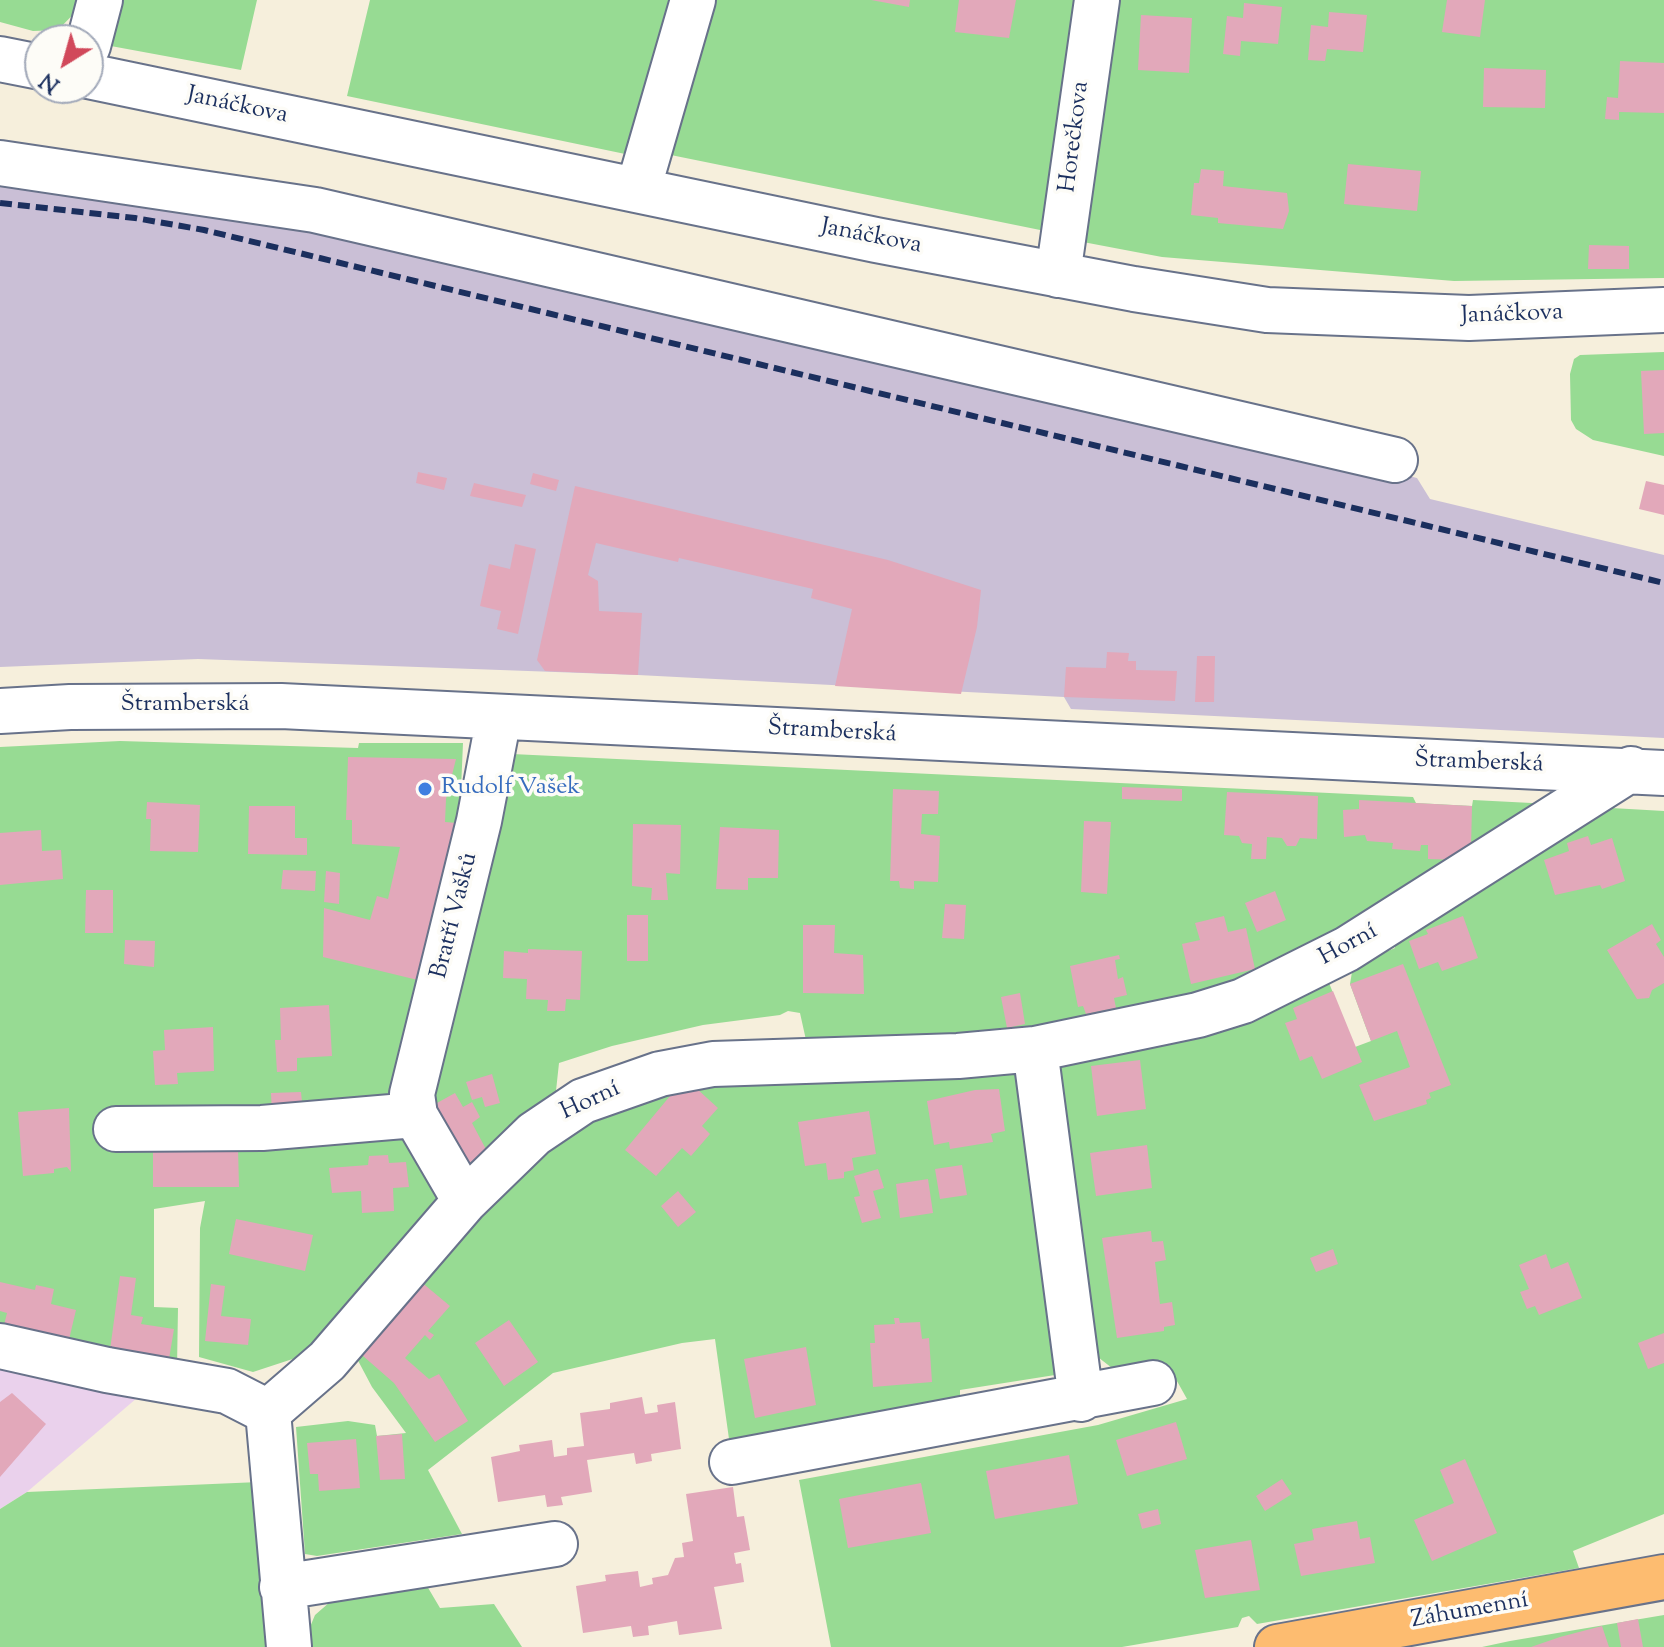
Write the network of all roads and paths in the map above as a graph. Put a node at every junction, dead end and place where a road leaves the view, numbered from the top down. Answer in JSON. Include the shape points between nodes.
{"nodes":[{"id":1,"x":100,"y":0,"type":"edge"},
{"id":2,"x":693,"y":0,"type":"edge"},
{"id":3,"x":1097,"y":0,"type":"edge"},
{"id":4,"x":94,"y":24,"type":"edge"},
{"id":5,"x":0,"y":59,"type":"edge"},
{"id":6,"x":24,"y":64,"type":"edge"},
{"id":7,"x":104,"y":79,"type":"edge"},
{"id":8,"x":0,"y":163,"type":"edge"},
{"id":9,"x":638,"y":190,"type":"junction"},
{"id":10,"x":1058,"y":275,"type":"junction"},
{"id":11,"x":1664,"y":310,"type":"edge"},
{"id":12,"x":1395,"y":460,"type":"dead end"},
{"id":13,"x":0,"y":711,"type":"edge"},
{"id":14,"x":499,"y":717,"type":"junction"},
{"id":15,"x":1648,"y":771,"type":"edge"},
{"id":16,"x":1035,"y":1049,"type":"junction"},
{"id":17,"x":415,"y":1115,"type":"junction"},
{"id":18,"x":116,"y":1129,"type":"dead end"},
{"id":19,"x":465,"y":1201,"type":"junction"},
{"id":20,"x":0,"y":1346,"type":"edge"},
{"id":21,"x":1153,"y":1383,"type":"dead end"},
{"id":22,"x":1081,"y":1399,"type":"junction"},
{"id":23,"x":268,"y":1412,"type":"junction"},
{"id":24,"x":732,"y":1462,"type":"dead end"},
{"id":25,"x":555,"y":1544,"type":"dead end"},
{"id":26,"x":1664,"y":1577,"type":"edge"},
{"id":27,"x":282,"y":1587,"type":"junction"},
{"id":28,"x":289,"y":1647,"type":"edge"},
{"id":29,"x":1277,"y":1647,"type":"edge"}],
"edges":[{"from":1,"to":4,"type":"street"},
{"from":2,"to":9,"type":"street"},
{"from":3,"to":10,"type":"street","name":"Horečkova"},
{"from":5,"to":6,"type":"street"},
{"from":7,"to":9,"type":"street","name":"Janáčkova"},
{"from":8,"to":12,"type":"street","via":[[315,210]]},
{"from":9,"to":10,"type":"street","name":"Janáčkova"},
{"from":10,"to":11,"type":"street","name":"Janáčkova","via":[[1297,312],[1469,318]]},
{"from":13,"to":14,"type":"street","name":"Štramberská","via":[[281,706]]},
{"from":14,"to":15,"type":"street","name":"Štramberská"},
{"from":14,"to":17,"type":"street","name":"Bratří Vašků","via":[[412,1094]]},
{"from":15,"to":16,"type":"street","name":"Horní","via":[[1347,949],[1243,1001]]},
{"from":16,"to":19,"type":"street","name":"Horní","via":[[713,1064],[660,1074],[563,1112]]},
{"from":16,"to":22,"type":"street"},
{"from":17,"to":18,"type":"street","via":[[262,1128]]},
{"from":17,"to":19,"type":"street"},
{"from":19,"to":23,"type":"street","name":"Horní","via":[[327,1361]]},
{"from":20,"to":23,"type":"street","via":[[227,1391]]},
{"from":21,"to":22,"type":"street"},
{"from":22,"to":24,"type":"street"},
{"from":23,"to":27,"type":"street"},
{"from":25,"to":27,"type":"street"},
{"from":26,"to":29,"type":"main road","name":"Záhumenní"},
{"from":27,"to":28,"type":"street"}]}
